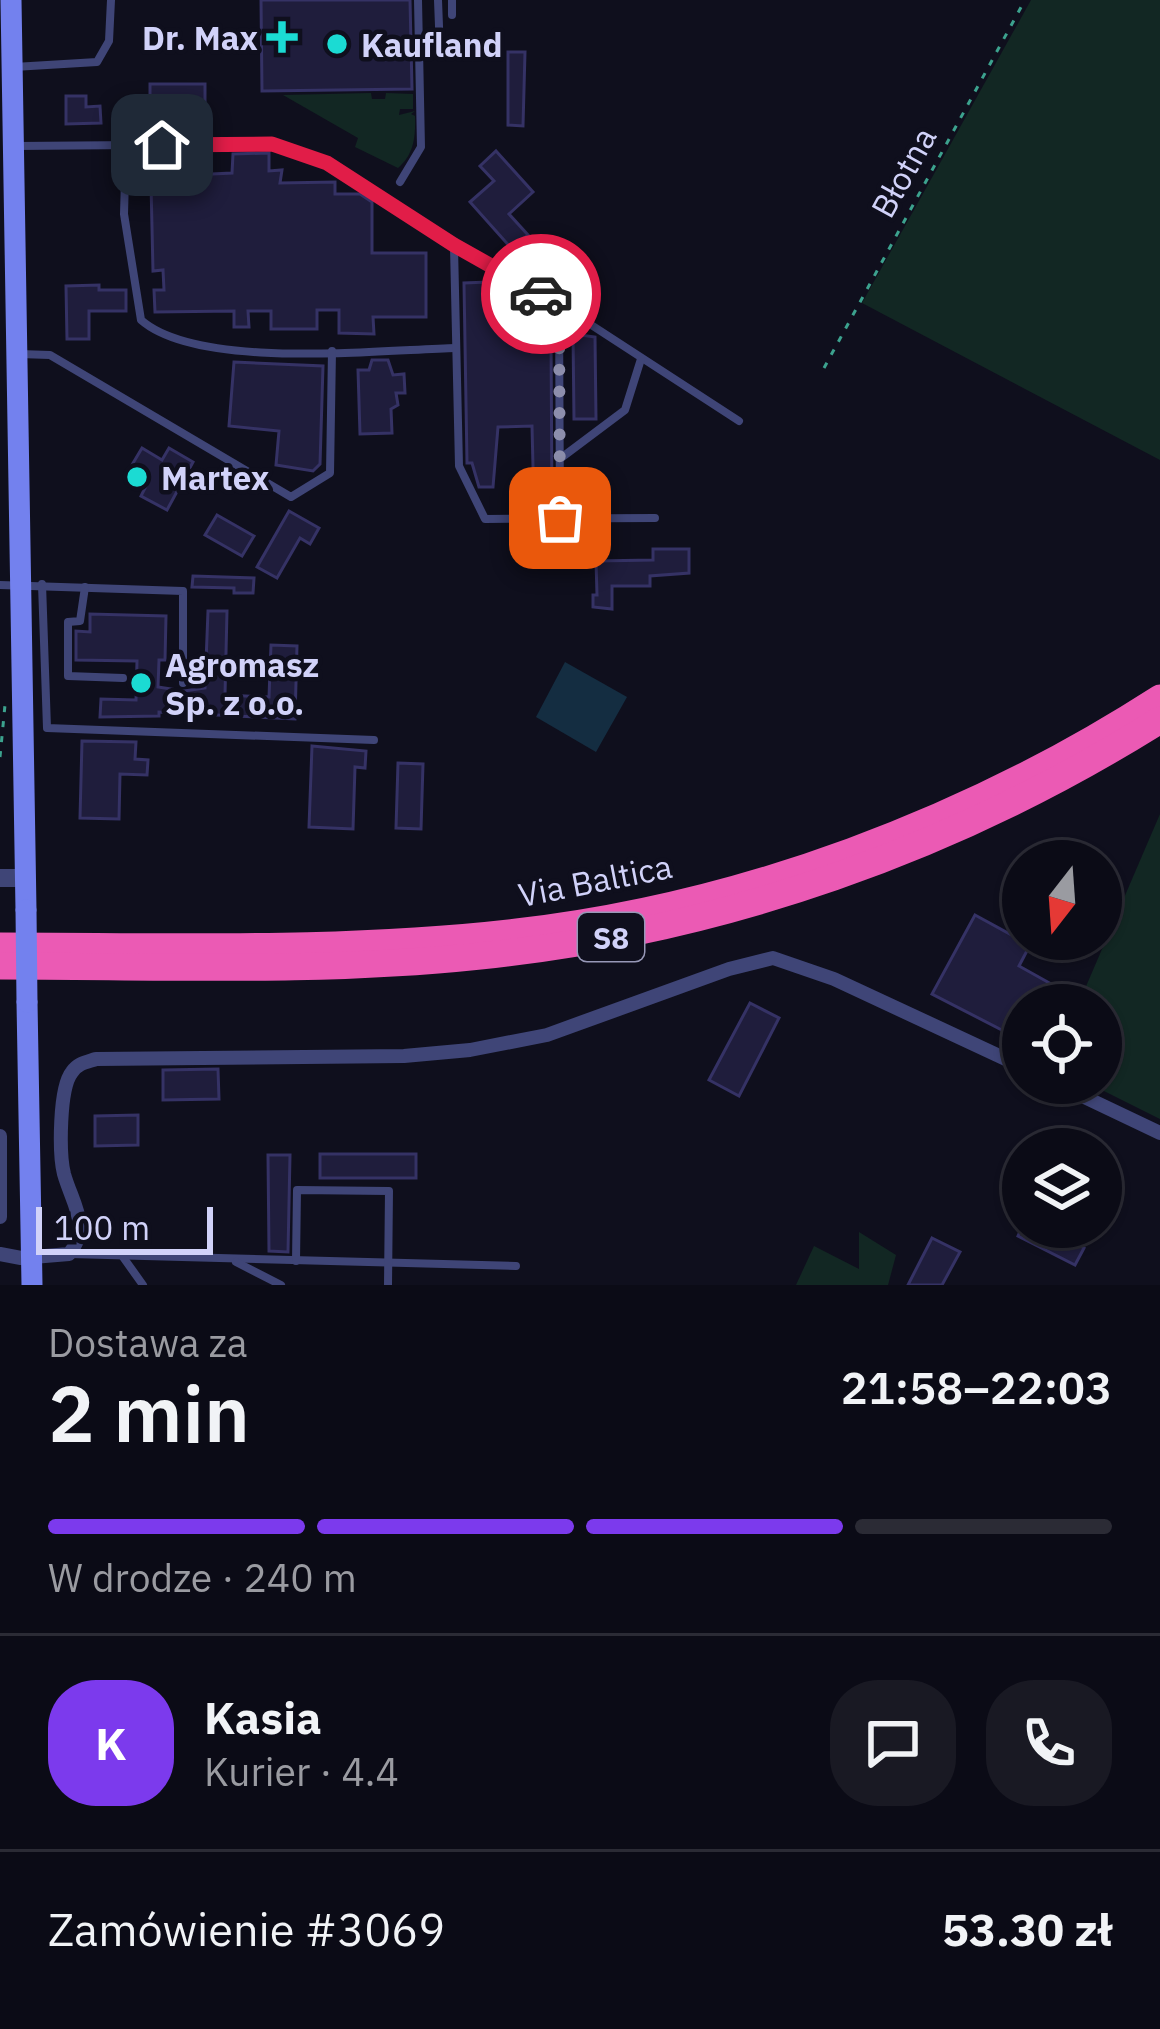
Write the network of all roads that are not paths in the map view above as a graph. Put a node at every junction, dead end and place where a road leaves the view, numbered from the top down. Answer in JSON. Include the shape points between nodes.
{"nodes":[{"id":1,"x":10,"y":0,"type":"edge"},
{"id":2,"x":111,"y":0,"type":"edge"},
{"id":3,"x":418,"y":0,"type":"edge"},
{"id":4,"x":438,"y":0,"type":"edge"},
{"id":5,"x":452,"y":0,"type":"edge"},
{"id":6,"x":452,"y":15,"type":"dead end"},
{"id":7,"x":440,"y":52,"type":"dead end"},
{"id":8,"x":14,"y":67,"type":"junction"},
{"id":9,"x":126,"y":145,"type":"junction"},
{"id":10,"x":15,"y":146,"type":"junction"},
{"id":11,"x":400,"y":182,"type":"dead end"},
{"id":12,"x":454,"y":245,"type":"junction"},
{"id":13,"x":559,"y":304,"type":"junction"},
{"id":14,"x":456,"y":348,"type":"junction"},
{"id":15,"x":332,"y":351,"type":"junction"},
{"id":16,"x":18,"y":354,"type":"junction"},
{"id":17,"x":641,"y":359,"type":"junction"},
{"id":18,"x":739,"y":421,"type":"dead end"},
{"id":19,"x":10,"y":437,"type":"edge"},
{"id":20,"x":561,"y":458,"type":"junction"},
{"id":21,"x":560,"y":518,"type":"junction"},
{"id":22,"x":655,"y":518,"type":"dead end"},
{"id":23,"x":21,"y":585,"type":"edge"},
{"id":24,"x":85,"y":587,"type":"junction"},
{"id":25,"x":123,"y":678,"type":"dead end"},
{"id":26,"x":183,"y":682,"type":"dead end"},
{"id":27,"x":1160,"y":698,"type":"edge"},
{"id":28,"x":1160,"y":721,"type":"edge"},
{"id":29,"x":374,"y":740,"type":"dead end"},
{"id":30,"x":0,"y":878,"type":"edge"},
{"id":31,"x":25,"y":878,"type":"junction"},
{"id":32,"x":0,"y":946,"type":"edge"},
{"id":33,"x":0,"y":967,"type":"edge"},
{"id":34,"x":1002,"y":1057,"type":"edge"},
{"id":35,"x":1099,"y":1104,"type":"edge"},
{"id":36,"x":1160,"y":1133,"type":"edge"},
{"id":37,"x":0,"y":1136,"type":"edge"},
{"id":38,"x":0,"y":1217,"type":"edge"},
{"id":39,"x":0,"y":1254,"type":"edge"},
{"id":40,"x":69,"y":1254,"type":"junction"},
{"id":41,"x":122,"y":1256,"type":"junction"},
{"id":42,"x":32,"y":1257,"type":"junction"},
{"id":43,"x":230,"y":1259,"type":"junction"},
{"id":44,"x":296,"y":1261,"type":"junction"},
{"id":45,"x":389,"y":1263,"type":"junction"},
{"id":46,"x":516,"y":1266,"type":"dead end"},
{"id":47,"x":32,"y":1285,"type":"edge"},
{"id":48,"x":143,"y":1285,"type":"edge"},
{"id":49,"x":281,"y":1285,"type":"edge"},
{"id":50,"x":388,"y":1285,"type":"edge"}],
"edges":[{"from":1,"to":8,"type":"main road"},
{"from":2,"to":8,"type":"lane","via":[[109,41],[97,62]]},
{"from":3,"to":11,"type":"lane","via":[[421,147]]},
{"from":4,"to":7,"type":"lane"},
{"from":5,"to":6,"type":"lane"},
{"from":8,"to":10,"type":"main road"},
{"from":9,"to":10,"type":"lane"},
{"from":9,"to":12,"type":"lane","via":[[272,144],[327,163]]},
{"from":9,"to":15,"type":"lane","via":[[124,214],[141,320],[159,336],[221,350]]},
{"from":10,"to":16,"type":"main road"},
{"from":12,"to":13,"type":"lane"},
{"from":12,"to":14,"type":"lane"},
{"from":13,"to":17,"type":"lane"},
{"from":13,"to":20,"type":"lane"},
{"from":14,"to":15,"type":"lane"},
{"from":14,"to":21,"type":"lane","via":[[459,466],[485,519]]},
{"from":15,"to":16,"type":"lane","via":[[330,473],[291,497],[50,355]]},
{"from":16,"to":19,"type":"main road"},
{"from":17,"to":18,"type":"lane"},
{"from":17,"to":20,"type":"lane","via":[[625,410]]},
{"from":19,"to":23,"type":"main road"},
{"from":20,"to":21,"type":"lane"},
{"from":21,"to":22,"type":"lane"},
{"from":23,"to":24,"type":"lane"},
{"from":23,"to":29,"type":"lane","via":[[47,728]]},
{"from":23,"to":31,"type":"main road"},
{"from":24,"to":25,"type":"lane","via":[[80,621],[68,622],[68,676]]},
{"from":24,"to":26,"type":"lane","via":[[183,591]]},
{"from":27,"to":32,"type":"highway","name":"Via Baltica","number":"S8","via":[[1060,757],[910,827],[775,876],[641,911],[514,932],[354,942]]},
{"from":28,"to":33,"type":"highway","name":"Via Baltica","number":"S8","via":[[926,842],[770,898],[655,928],[516,952],[363,964]]},
{"from":30,"to":31,"type":"street"},
{"from":31,"to":42,"type":"main road","bridge":true},
{"from":34,"to":40,"type":"street","via":[[773,958],[547,1035],[483,1048],[97,1059],[79,1064],[64,1090],[63,1172],[81,1233]]},
{"from":35,"to":36,"type":"street"},
{"from":37,"to":38,"type":"street"},
{"from":39,"to":42,"type":"street"},
{"from":40,"to":41,"type":"lane"},
{"from":40,"to":42,"type":"street"},
{"from":41,"to":43,"type":"lane"},
{"from":41,"to":48,"type":"lane"},
{"from":42,"to":47,"type":"main road"},
{"from":43,"to":44,"type":"lane"},
{"from":43,"to":49,"type":"lane"},
{"from":44,"to":45,"type":"lane"},
{"from":44,"to":45,"type":"lane","via":[[297,1190],[389,1191]]},
{"from":45,"to":46,"type":"lane"},
{"from":45,"to":50,"type":"lane"}]}
